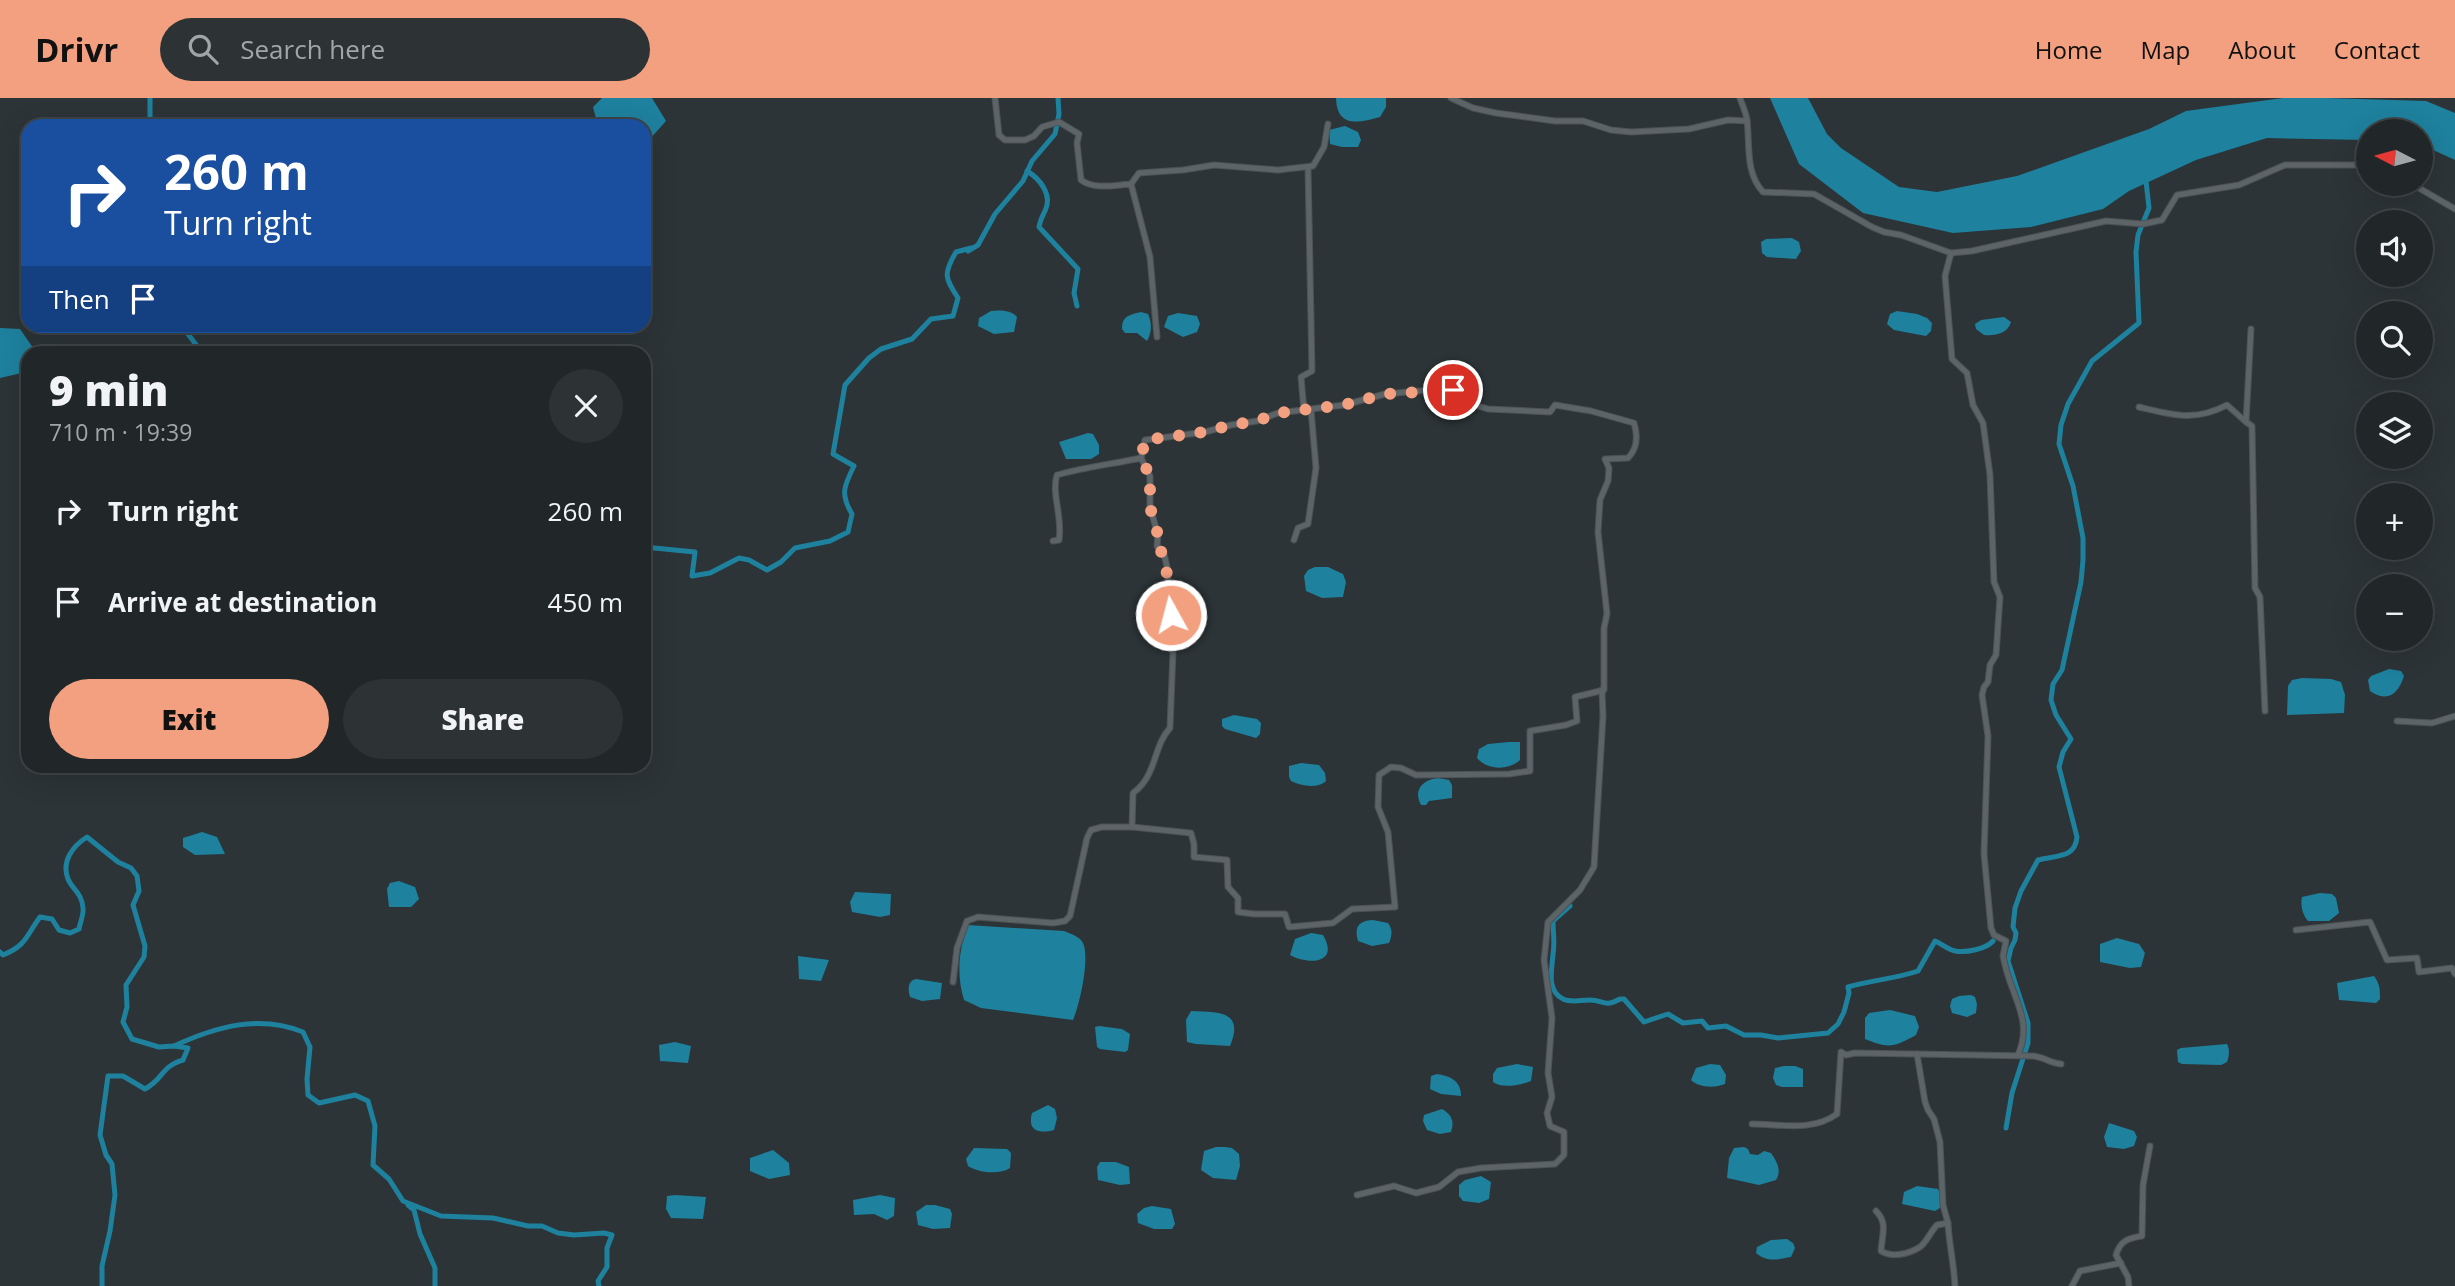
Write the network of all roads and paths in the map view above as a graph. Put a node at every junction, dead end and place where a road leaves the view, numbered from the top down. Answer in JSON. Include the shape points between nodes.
{"nodes":[{"id":1,"x":995,"y":98,"type":"edge"},
{"id":2,"x":1451,"y":98,"type":"edge"},
{"id":3,"x":1740,"y":98,"type":"edge"},
{"id":4,"x":1747,"y":121,"type":"junction"},
{"id":5,"x":1328,"y":124,"type":"dead end"},
{"id":6,"x":2356,"y":164,"type":"edge"},
{"id":7,"x":1308,"y":168,"type":"junction"},
{"id":8,"x":1131,"y":184,"type":"junction"},
{"id":9,"x":2433,"y":196,"type":"edge"},
{"id":10,"x":2455,"y":209,"type":"edge"},
{"id":11,"x":1951,"y":253,"type":"junction"},
{"id":12,"x":2251,"y":329,"type":"dead end"},
{"id":13,"x":1157,"y":337,"type":"dead end"},
{"id":14,"x":2139,"y":407,"type":"dead end"},
{"id":15,"x":1311,"y":410,"type":"junction"},
{"id":16,"x":1304,"y":411,"type":"junction"},
{"id":17,"x":2246,"y":422,"type":"junction"},
{"id":18,"x":1141,"y":458,"type":"junction"},
{"id":19,"x":1294,"y":540,"type":"dead end"},
{"id":20,"x":1053,"y":541,"type":"dead end"},
{"id":21,"x":1602,"y":691,"type":"junction"},
{"id":22,"x":2265,"y":711,"type":"dead end"},
{"id":23,"x":2455,"y":716,"type":"edge"},
{"id":24,"x":2398,"y":721,"type":"dead end"},
{"id":25,"x":1132,"y":827,"type":"junction"},
{"id":26,"x":2296,"y":930,"type":"dead end"},
{"id":27,"x":2455,"y":974,"type":"edge"},
{"id":28,"x":954,"y":982,"type":"dead end"},
{"id":29,"x":1917,"y":1054,"type":"junction"},
{"id":30,"x":2018,"y":1055,"type":"junction"},
{"id":31,"x":2061,"y":1064,"type":"dead end"},
{"id":32,"x":1752,"y":1124,"type":"dead end"},
{"id":33,"x":2150,"y":1146,"type":"dead end"},
{"id":34,"x":1357,"y":1195,"type":"dead end"},
{"id":35,"x":1876,"y":1211,"type":"dead end"},
{"id":36,"x":1948,"y":1223,"type":"junction"},
{"id":37,"x":2121,"y":1263,"type":"junction"},
{"id":38,"x":1955,"y":1286,"type":"edge"},
{"id":39,"x":2072,"y":1286,"type":"edge"},
{"id":40,"x":2129,"y":1286,"type":"edge"}],
"edges":[{"from":1,"to":8,"type":"street","via":[[997,128],[1005,140],[1025,140],[1042,127],[1057,123],[1079,134],[1081,180],[1097,186]]},
{"from":2,"to":4,"type":"street","via":[[1496,113],[1583,121],[1631,132]]},
{"from":3,"to":4,"type":"street"},
{"from":4,"to":11,"type":"street","via":[[1751,169],[1763,192],[1814,194],[1872,227]]},
{"from":5,"to":7,"type":"street","via":[[1324,146]]},
{"from":6,"to":11,"type":"street","via":[[2285,165],[2239,186],[2176,195],[2162,220],[2143,224],[2105,221]]},
{"from":7,"to":8,"type":"street","via":[[1203,166],[1139,173]]},
{"from":7,"to":16,"type":"street","via":[[1313,353],[1312,372],[1301,377]]},
{"from":8,"to":13,"type":"street","via":[[1150,257]]},
{"from":9,"to":10,"type":"street"},
{"from":11,"to":30,"type":"street","via":[[1945,276],[1952,359],[1968,373],[1973,405],[1983,423],[1990,474],[1993,574],[2000,597],[1996,655],[1982,695],[1988,736],[1984,854],[1991,928],[2006,941],[2003,956],[2025,1029]]},
{"from":12,"to":17,"type":"street"},
{"from":14,"to":17,"type":"street","via":[[2178,416],[2209,415],[2227,405]]},
{"from":15,"to":16,"type":"street"},
{"from":15,"to":19,"type":"street","via":[[1315,482],[1308,524],[1298,528]]},
{"from":15,"to":21,"type":"street","via":[[1385,394],[1441,389],[1453,390],[1488,410],[1550,412],[1555,405],[1567,406],[1634,423],[1634,453],[1628,458],[1605,459],[1608,481],[1600,500],[1598,532],[1607,614]]},
{"from":16,"to":18,"type":"street","via":[[1145,440]]},
{"from":17,"to":22,"type":"street","via":[[2252,426],[2255,587],[2260,597]]},
{"from":18,"to":20,"type":"street","via":[[1057,475],[1054,484],[1061,531],[1059,540]]},
{"from":18,"to":25,"type":"street","via":[[1150,476],[1150,507],[1157,546],[1168,571],[1168,608],[1174,626],[1170,728],[1143,786],[1133,793]]},
{"from":21,"to":25,"type":"street","via":[[1575,697],[1577,721],[1530,731],[1530,771],[1416,775],[1391,767],[1379,775],[1378,807],[1388,832],[1395,906],[1352,909],[1333,923],[1289,927],[1285,914],[1238,912],[1238,898],[1228,887],[1227,860],[1195,857],[1191,833]]},
{"from":21,"to":34,"type":"street","via":[[1594,867],[1580,890],[1550,918],[1545,942],[1552,1018],[1548,1073],[1552,1097],[1547,1113],[1550,1126],[1564,1132],[1564,1155],[1555,1164],[1458,1172],[1439,1187],[1416,1193],[1394,1186]]},
{"from":23,"to":24,"type":"street","via":[[2432,723]]},
{"from":25,"to":28,"type":"street","via":[[1091,830],[1076,896],[1065,921],[967,920],[957,948]]},
{"from":26,"to":27,"type":"street","via":[[2370,922],[2388,960],[2417,958],[2419,972],[2452,968]]},
{"from":29,"to":30,"type":"street"},
{"from":29,"to":32,"type":"street","via":[[1841,1052],[1837,1114],[1800,1127]]},
{"from":29,"to":36,"type":"street","via":[[1925,1102],[1940,1142]]},
{"from":30,"to":31,"type":"street"},
{"from":33,"to":37,"type":"street","via":[[2143,1185],[2143,1236],[2129,1238],[2119,1246],[2116,1255]]},
{"from":35,"to":36,"type":"street","via":[[1884,1221],[1881,1251],[1886,1254],[1905,1254],[1921,1247],[1937,1225]]},
{"from":36,"to":38,"type":"street"},
{"from":37,"to":39,"type":"street","via":[[2080,1271]]},
{"from":37,"to":40,"type":"street"}]}
